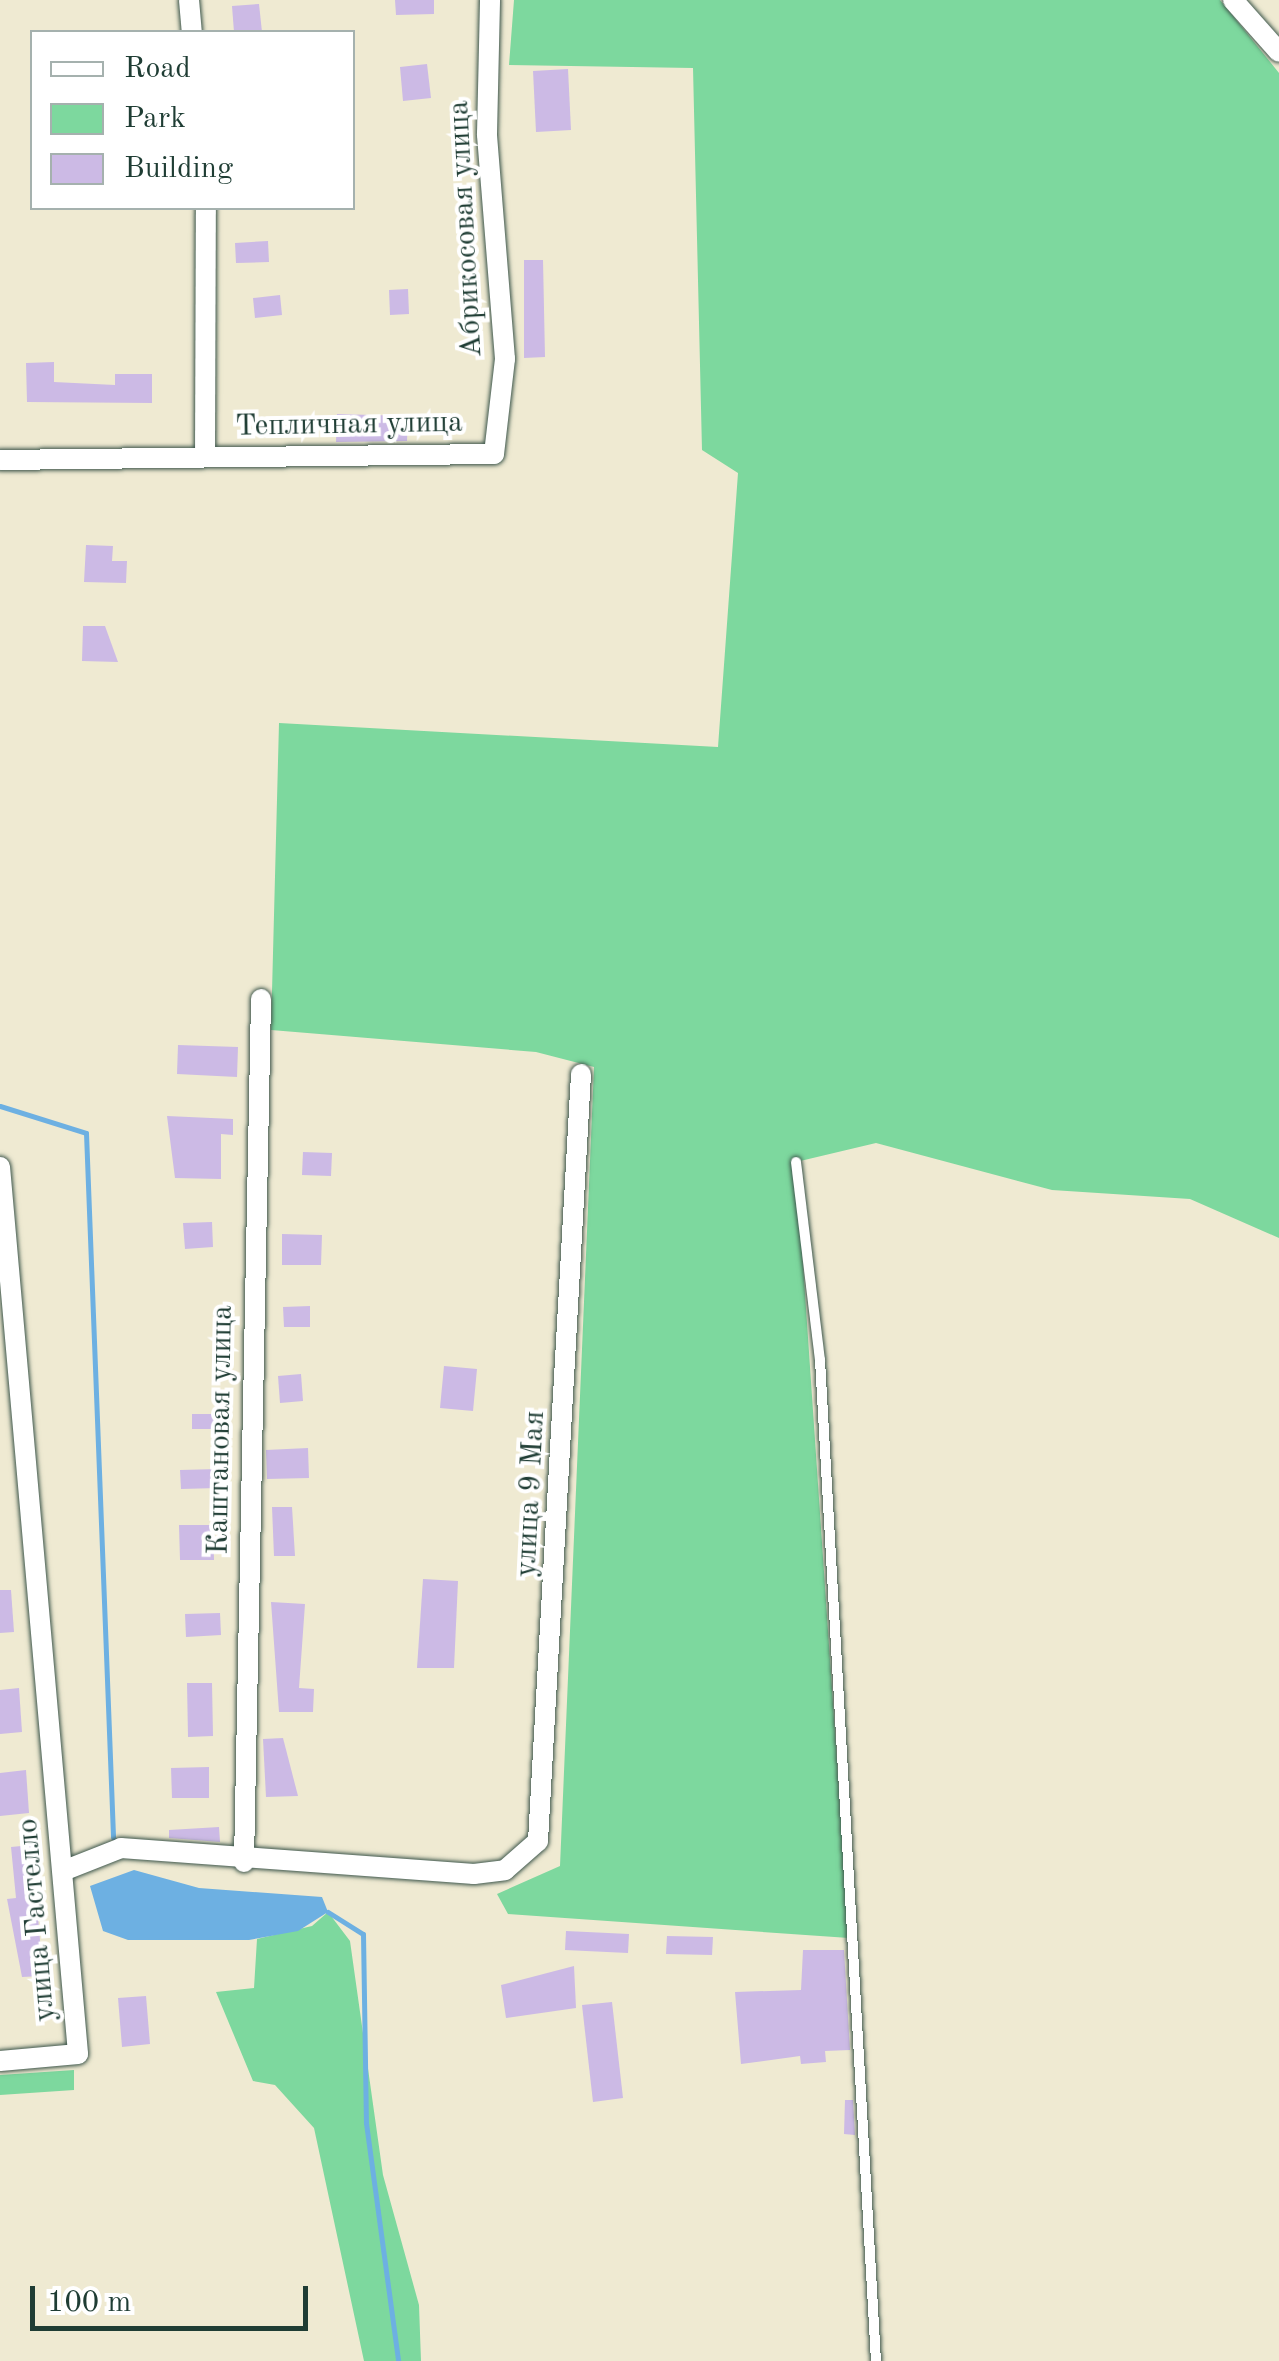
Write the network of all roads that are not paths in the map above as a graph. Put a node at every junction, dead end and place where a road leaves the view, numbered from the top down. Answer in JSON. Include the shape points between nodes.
{"nodes":[{"id":1,"x":189,"y":0,"type":"edge"},
{"id":2,"x":490,"y":0,"type":"edge"},
{"id":3,"x":1233,"y":0,"type":"edge"},
{"id":4,"x":192,"y":30,"type":"edge"},
{"id":5,"x":1279,"y":52,"type":"edge"},
{"id":6,"x":206,"y":210,"type":"edge"},
{"id":7,"x":494,"y":454,"type":"joint"},
{"id":8,"x":205,"y":457,"type":"junction"},
{"id":9,"x":0,"y":460,"type":"edge"},
{"id":10,"x":262,"y":999,"type":"dead end"},
{"id":11,"x":581,"y":1074,"type":"dead end"},
{"id":12,"x":796,"y":1162,"type":"dead end"},
{"id":13,"x":0,"y":1167,"type":"edge"},
{"id":14,"x":244,"y":1862,"type":"junction"},
{"id":15,"x":63,"y":1871,"type":"junction"},
{"id":16,"x":0,"y":2060,"type":"edge"},
{"id":17,"x":876,"y":2361,"type":"edge"}],
"edges":[{"from":1,"to":4,"type":"street"},
{"from":2,"to":7,"type":"street","name":"Абрикосовая улица","via":[[487,134],[505,359]]},
{"from":3,"to":5,"type":"street"},
{"from":6,"to":8,"type":"street","name":"Тепличная улица"},
{"from":7,"to":8,"type":"street","name":"Тепличная улица"},
{"from":8,"to":9,"type":"street","name":"Тепличная улица"},
{"from":10,"to":14,"type":"street","name":"Каштановая улица"},
{"from":11,"to":14,"type":"street","name":"улица 9 Мая","via":[[545,1824],[505,1870],[474,1874]]},
{"from":12,"to":17,"type":"lane","via":[[820,1360]]},
{"from":13,"to":15,"type":"street","name":"улица Гастелло"},
{"from":14,"to":15,"type":"street","via":[[121,1848]]},
{"from":15,"to":16,"type":"street","name":"улица Гастелло","via":[[78,2054]]}]}
